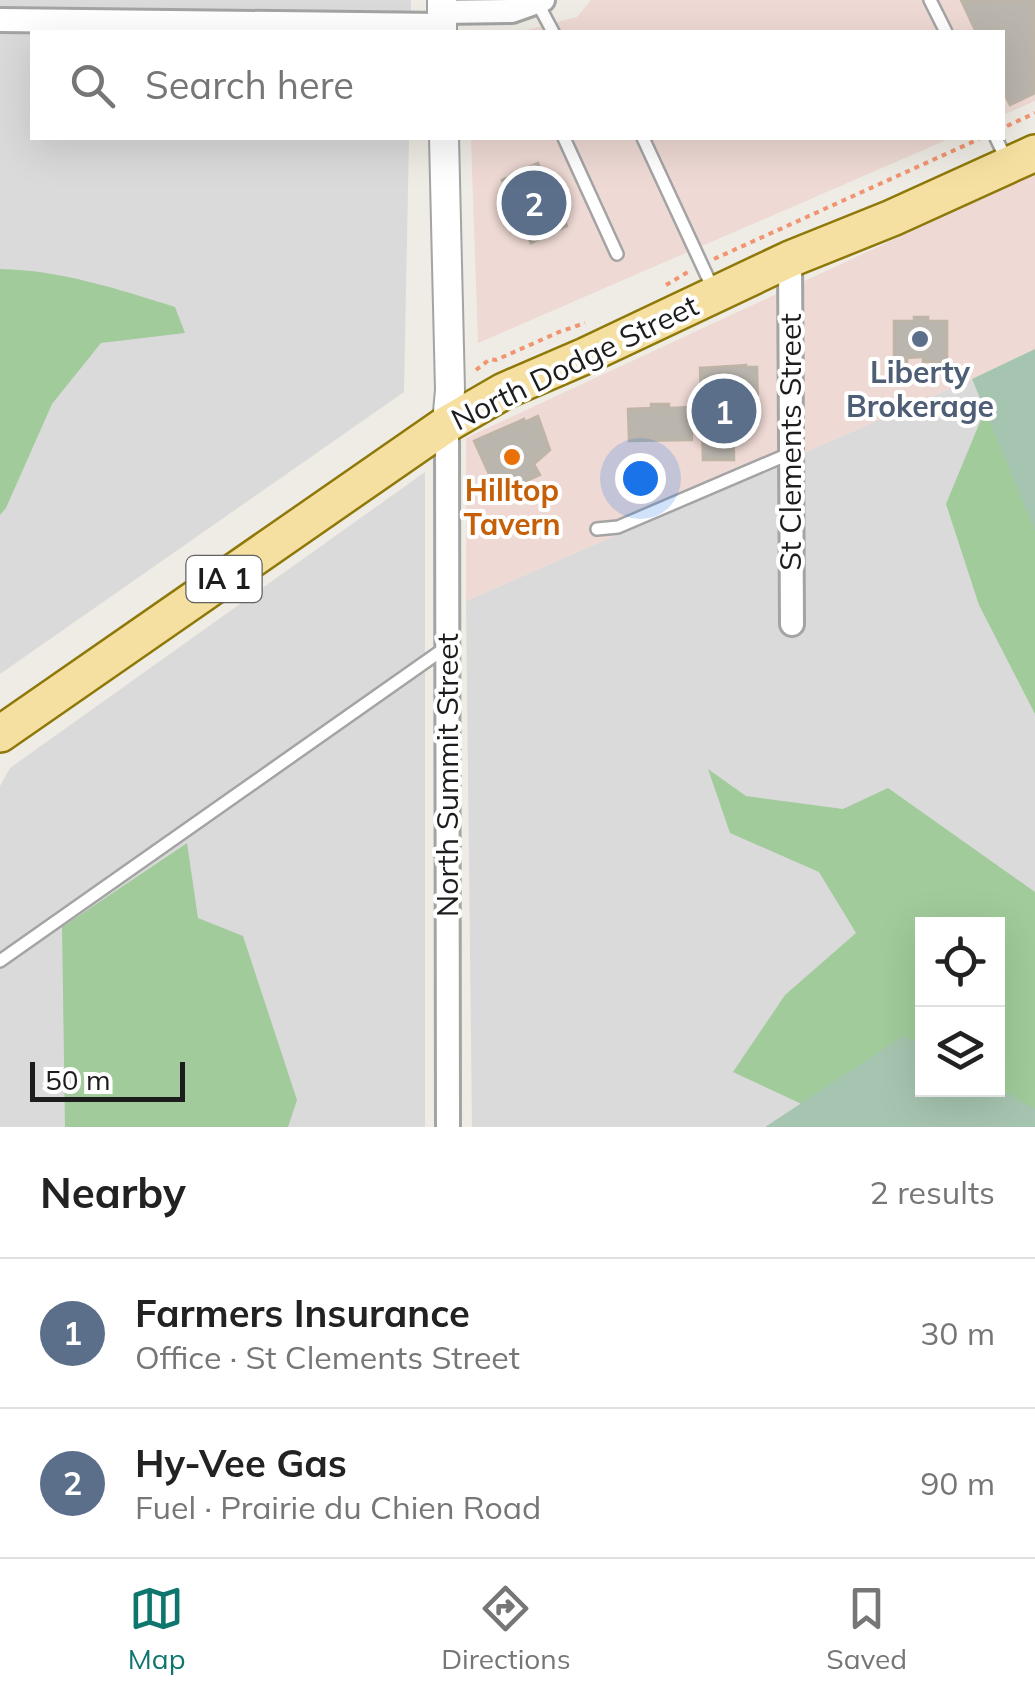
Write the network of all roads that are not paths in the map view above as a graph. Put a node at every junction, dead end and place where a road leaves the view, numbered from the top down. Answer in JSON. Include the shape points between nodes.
{"nodes":[{"id":1,"x":930,"y":0,"type":"edge"},
{"id":2,"x":540,"y":1,"type":"edge"},
{"id":3,"x":442,"y":18,"type":"edge"},
{"id":4,"x":0,"y":20,"type":"edge"},
{"id":5,"x":552,"y":30,"type":"edge"},
{"id":6,"x":945,"y":30,"type":"edge"},
{"id":7,"x":444,"y":140,"type":"edge"},
{"id":8,"x":565,"y":140,"type":"edge"},
{"id":9,"x":643,"y":140,"type":"edge"},
{"id":10,"x":1014,"y":152,"type":"edge"},
{"id":11,"x":618,"y":254,"type":"dead end"},
{"id":12,"x":790,"y":260,"type":"junction"},
{"id":13,"x":716,"y":294,"type":"junction"},
{"id":14,"x":447,"y":424,"type":"junction"},
{"id":15,"x":791,"y":452,"type":"junction"},
{"id":16,"x":596,"y":529,"type":"dead end"},
{"id":17,"x":792,"y":624,"type":"dead end"},
{"id":18,"x":448,"y":646,"type":"junction"},
{"id":19,"x":0,"y":734,"type":"edge"},
{"id":20,"x":0,"y":961,"type":"edge"},
{"id":21,"x":448,"y":1127,"type":"edge"}],
"edges":[{"from":1,"to":6,"type":"lane"},
{"from":2,"to":3,"type":"street","via":[[512,12]]},
{"from":2,"to":5,"type":"lane"},
{"from":3,"to":4,"type":"street"},
{"from":7,"to":14,"type":"street"},
{"from":8,"to":11,"type":"lane"},
{"from":9,"to":13,"type":"lane"},
{"from":10,"to":12,"type":"main road","name":"North Dodge Street","number":"IA 1","via":[[892,218]]},
{"from":12,"to":13,"type":"main road","name":"North Dodge Street","number":"IA 1"},
{"from":12,"to":15,"type":"street","name":"St Clements Street"},
{"from":13,"to":14,"type":"main road","name":"North Dodge Street","number":"IA 1"},
{"from":14,"to":18,"type":"street","name":"North Summit Street"},
{"from":14,"to":19,"type":"main road","name":"North Dodge Street","number":"IA 1"},
{"from":15,"to":16,"type":"lane","via":[[618,527]]},
{"from":15,"to":17,"type":"street","name":"St Clements Street"},
{"from":18,"to":20,"type":"lane"},
{"from":18,"to":21,"type":"street","name":"North Summit Street"}]}
